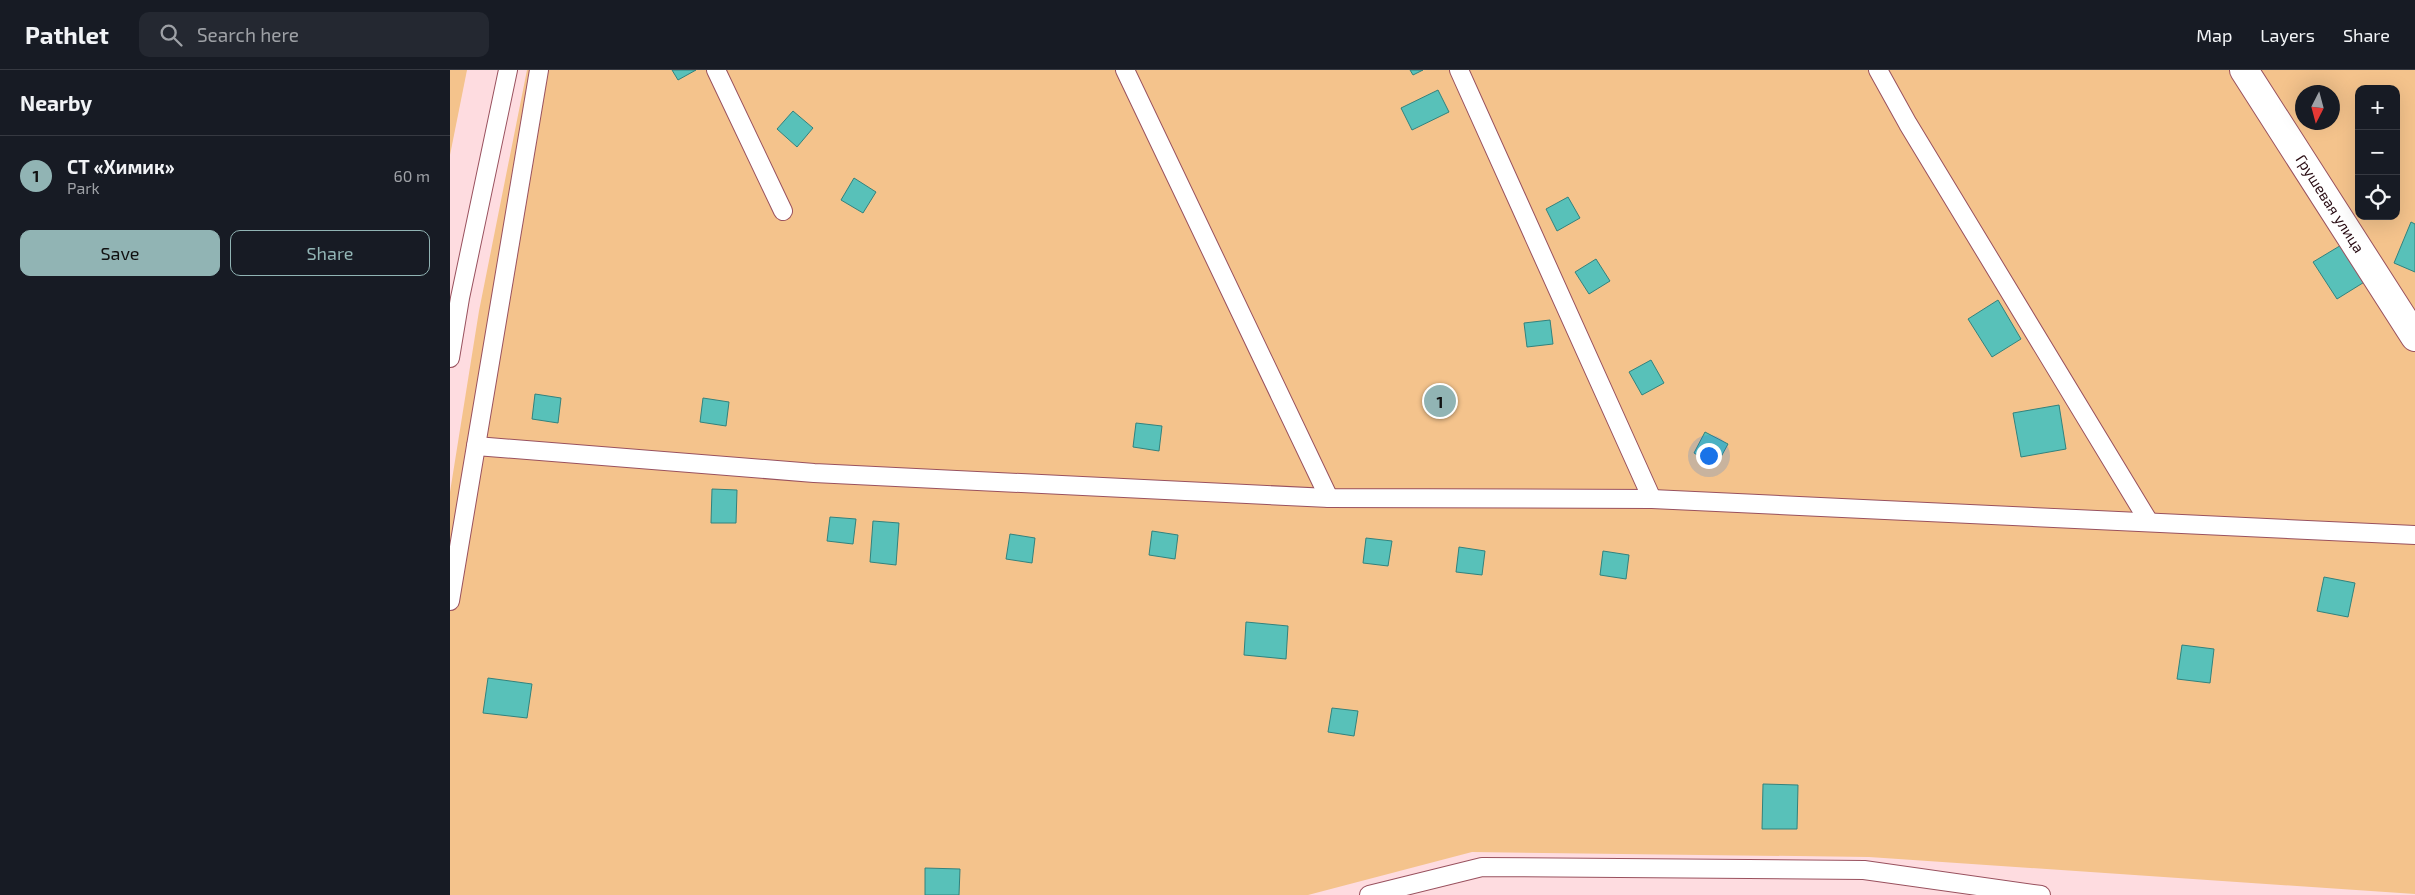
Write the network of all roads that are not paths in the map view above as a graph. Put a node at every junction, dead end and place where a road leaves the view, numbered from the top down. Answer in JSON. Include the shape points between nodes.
{"nodes":[{"id":1,"x":508,"y":70,"type":"edge"},
{"id":2,"x":539,"y":70,"type":"edge"},
{"id":3,"x":716,"y":70,"type":"edge"},
{"id":4,"x":1124,"y":70,"type":"edge"},
{"id":5,"x":1459,"y":70,"type":"edge"},
{"id":6,"x":1878,"y":70,"type":"edge"},
{"id":7,"x":2244,"y":70,"type":"edge"},
{"id":8,"x":783,"y":211,"type":"dead end"},
{"id":9,"x":2415,"y":337,"type":"edge"},
{"id":10,"x":450,"y":358,"type":"edge"},
{"id":11,"x":476,"y":446,"type":"junction"},
{"id":12,"x":1329,"y":498,"type":"junction"},
{"id":13,"x":1652,"y":498,"type":"junction"},
{"id":14,"x":2149,"y":522,"type":"junction"},
{"id":15,"x":2415,"y":535,"type":"edge"},
{"id":16,"x":450,"y":601,"type":"edge"},
{"id":17,"x":1369,"y":895,"type":"edge"},
{"id":18,"x":2041,"y":895,"type":"edge"}],
"edges":[{"from":1,"to":10,"type":"lane"},
{"from":2,"to":11,"type":"lane"},
{"from":3,"to":8,"type":"lane"},
{"from":4,"to":12,"type":"lane"},
{"from":5,"to":13,"type":"lane"},
{"from":6,"to":14,"type":"lane"},
{"from":7,"to":9,"type":"street","name":"Грушевая улица"},
{"from":11,"to":12,"type":"lane","via":[[814,473]]},
{"from":11,"to":16,"type":"lane"},
{"from":12,"to":13,"type":"lane"},
{"from":13,"to":14,"type":"lane"},
{"from":14,"to":15,"type":"lane"},
{"from":17,"to":18,"type":"lane","via":[[1482,867],[1864,870]]}]}
